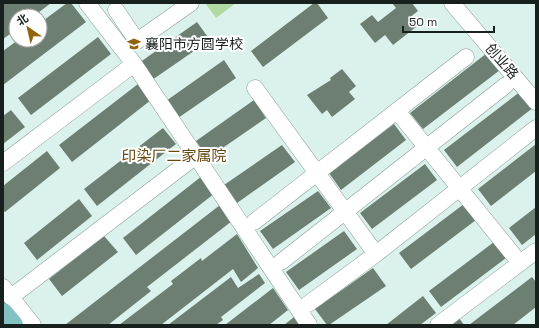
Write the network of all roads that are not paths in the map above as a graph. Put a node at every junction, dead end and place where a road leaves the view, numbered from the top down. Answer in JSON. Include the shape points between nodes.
{"nodes":[{"id":1,"x":87,"y":3,"type":"edge"},
{"id":2,"x":191,"y":3,"type":"edge"},
{"id":3,"x":453,"y":3,"type":"edge"},
{"id":4,"x":121,"y":7,"type":"edge"},
{"id":5,"x":100,"y":21,"type":"junction"},
{"id":6,"x":466,"y":57,"type":"dead end"},
{"id":7,"x":134,"y":64,"type":"junction"},
{"id":8,"x":506,"y":84,"type":"dead end"},
{"id":9,"x":255,"y":88,"type":"dead end"},
{"id":10,"x":536,"y":102,"type":"edge"},
{"id":11,"x":397,"y":111,"type":"junction"},
{"id":12,"x":536,"y":128,"type":"edge"},
{"id":13,"x":425,"y":148,"type":"junction"},
{"id":14,"x":196,"y":156,"type":"junction"},
{"id":15,"x":3,"y":163,"type":"edge"},
{"id":16,"x":317,"y":174,"type":"junction"},
{"id":17,"x":460,"y":188,"type":"junction"},
{"id":18,"x":345,"y":211,"type":"junction"},
{"id":19,"x":254,"y":222,"type":"dead end"},
{"id":20,"x":536,"y":251,"type":"edge"},
{"id":21,"x":376,"y":254,"type":"junction"},
{"id":22,"x":515,"y":257,"type":"dead end"},
{"id":23,"x":281,"y":262,"type":"dead end"},
{"id":24,"x":6,"y":299,"type":"edge"},
{"id":25,"x":308,"y":304,"type":"dead end"},
{"id":26,"x":13,"y":325,"type":"edge"},
{"id":27,"x":32,"y":325,"type":"edge"},
{"id":28,"x":309,"y":325,"type":"edge"},
{"id":29,"x":438,"y":325,"type":"edge"}],
"edges":[{"from":1,"to":5,"type":"street"},
{"from":2,"to":4,"type":"street","via":[[137,41]]},
{"from":3,"to":10,"type":"street","name":"创业路"},
{"from":4,"to":5,"type":"street"},
{"from":5,"to":7,"type":"street"},
{"from":6,"to":11,"type":"street"},
{"from":7,"to":14,"type":"street"},
{"from":7,"to":15,"type":"street"},
{"from":8,"to":13,"type":"street"},
{"from":9,"to":16,"type":"street"},
{"from":11,"to":13,"type":"street"},
{"from":11,"to":16,"type":"street"},
{"from":12,"to":17,"type":"street"},
{"from":13,"to":17,"type":"street"},
{"from":13,"to":18,"type":"street"},
{"from":14,"to":24,"type":"street"},
{"from":14,"to":28,"type":"street"},
{"from":16,"to":18,"type":"street"},
{"from":16,"to":19,"type":"street"},
{"from":17,"to":21,"type":"street"},
{"from":17,"to":22,"type":"street"},
{"from":18,"to":21,"type":"street"},
{"from":18,"to":23,"type":"street"},
{"from":20,"to":29,"type":"street"},
{"from":21,"to":25,"type":"street"},
{"from":24,"to":26,"type":"main road"},
{"from":24,"to":27,"type":"street"}]}
